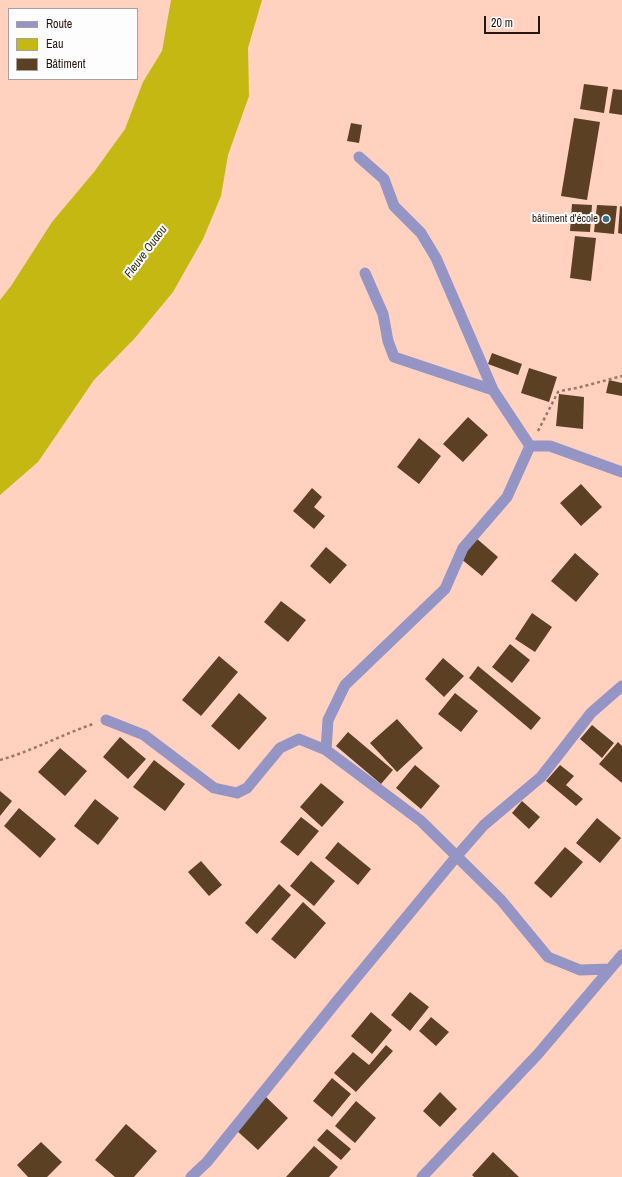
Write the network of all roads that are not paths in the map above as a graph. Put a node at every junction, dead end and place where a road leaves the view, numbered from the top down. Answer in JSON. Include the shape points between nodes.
{"nodes":[{"id":1,"x":359,"y":158,"type":"dead end"},
{"id":2,"x":365,"y":273,"type":"dead end"},
{"id":3,"x":493,"y":390,"type":"junction"},
{"id":4,"x":530,"y":446,"type":"junction"},
{"id":5,"x":622,"y":472,"type":"edge"},
{"id":6,"x":622,"y":686,"type":"edge"},
{"id":7,"x":106,"y":720,"type":"road end"},
{"id":8,"x":326,"y":750,"type":"junction"},
{"id":9,"x":456,"y":857,"type":"junction"},
{"id":10,"x":622,"y":956,"type":"edge"},
{"id":11,"x":610,"y":969,"type":"junction"},
{"id":12,"x":191,"y":1177,"type":"edge"},
{"id":13,"x":422,"y":1177,"type":"edge"}],
"edges":[{"from":1,"to":3,"type":"street","via":[[384,179],[394,206],[421,233],[436,258]]},
{"from":2,"to":3,"type":"street","via":[[383,314],[394,357]]},
{"from":3,"to":4,"type":"street"},
{"from":4,"to":5,"type":"street","via":[[550,446]]},
{"from":4,"to":8,"type":"street","via":[[506,497],[463,548],[445,589],[345,685],[328,720]]},
{"from":6,"to":9,"type":"street","via":[[591,714],[541,777],[484,825]]},
{"from":7,"to":8,"type":"street","via":[[144,735],[214,788],[237,793],[247,788],[280,748],[299,739]]},
{"from":8,"to":9,"type":"street","via":[[421,821]]},
{"from":9,"to":11,"type":"street","via":[[500,900],[548,957],[580,970]]},
{"from":9,"to":12,"type":"street","via":[[208,1162]]},
{"from":10,"to":11,"type":"street"},
{"from":11,"to":13,"type":"street","via":[[538,1054]]}]}
